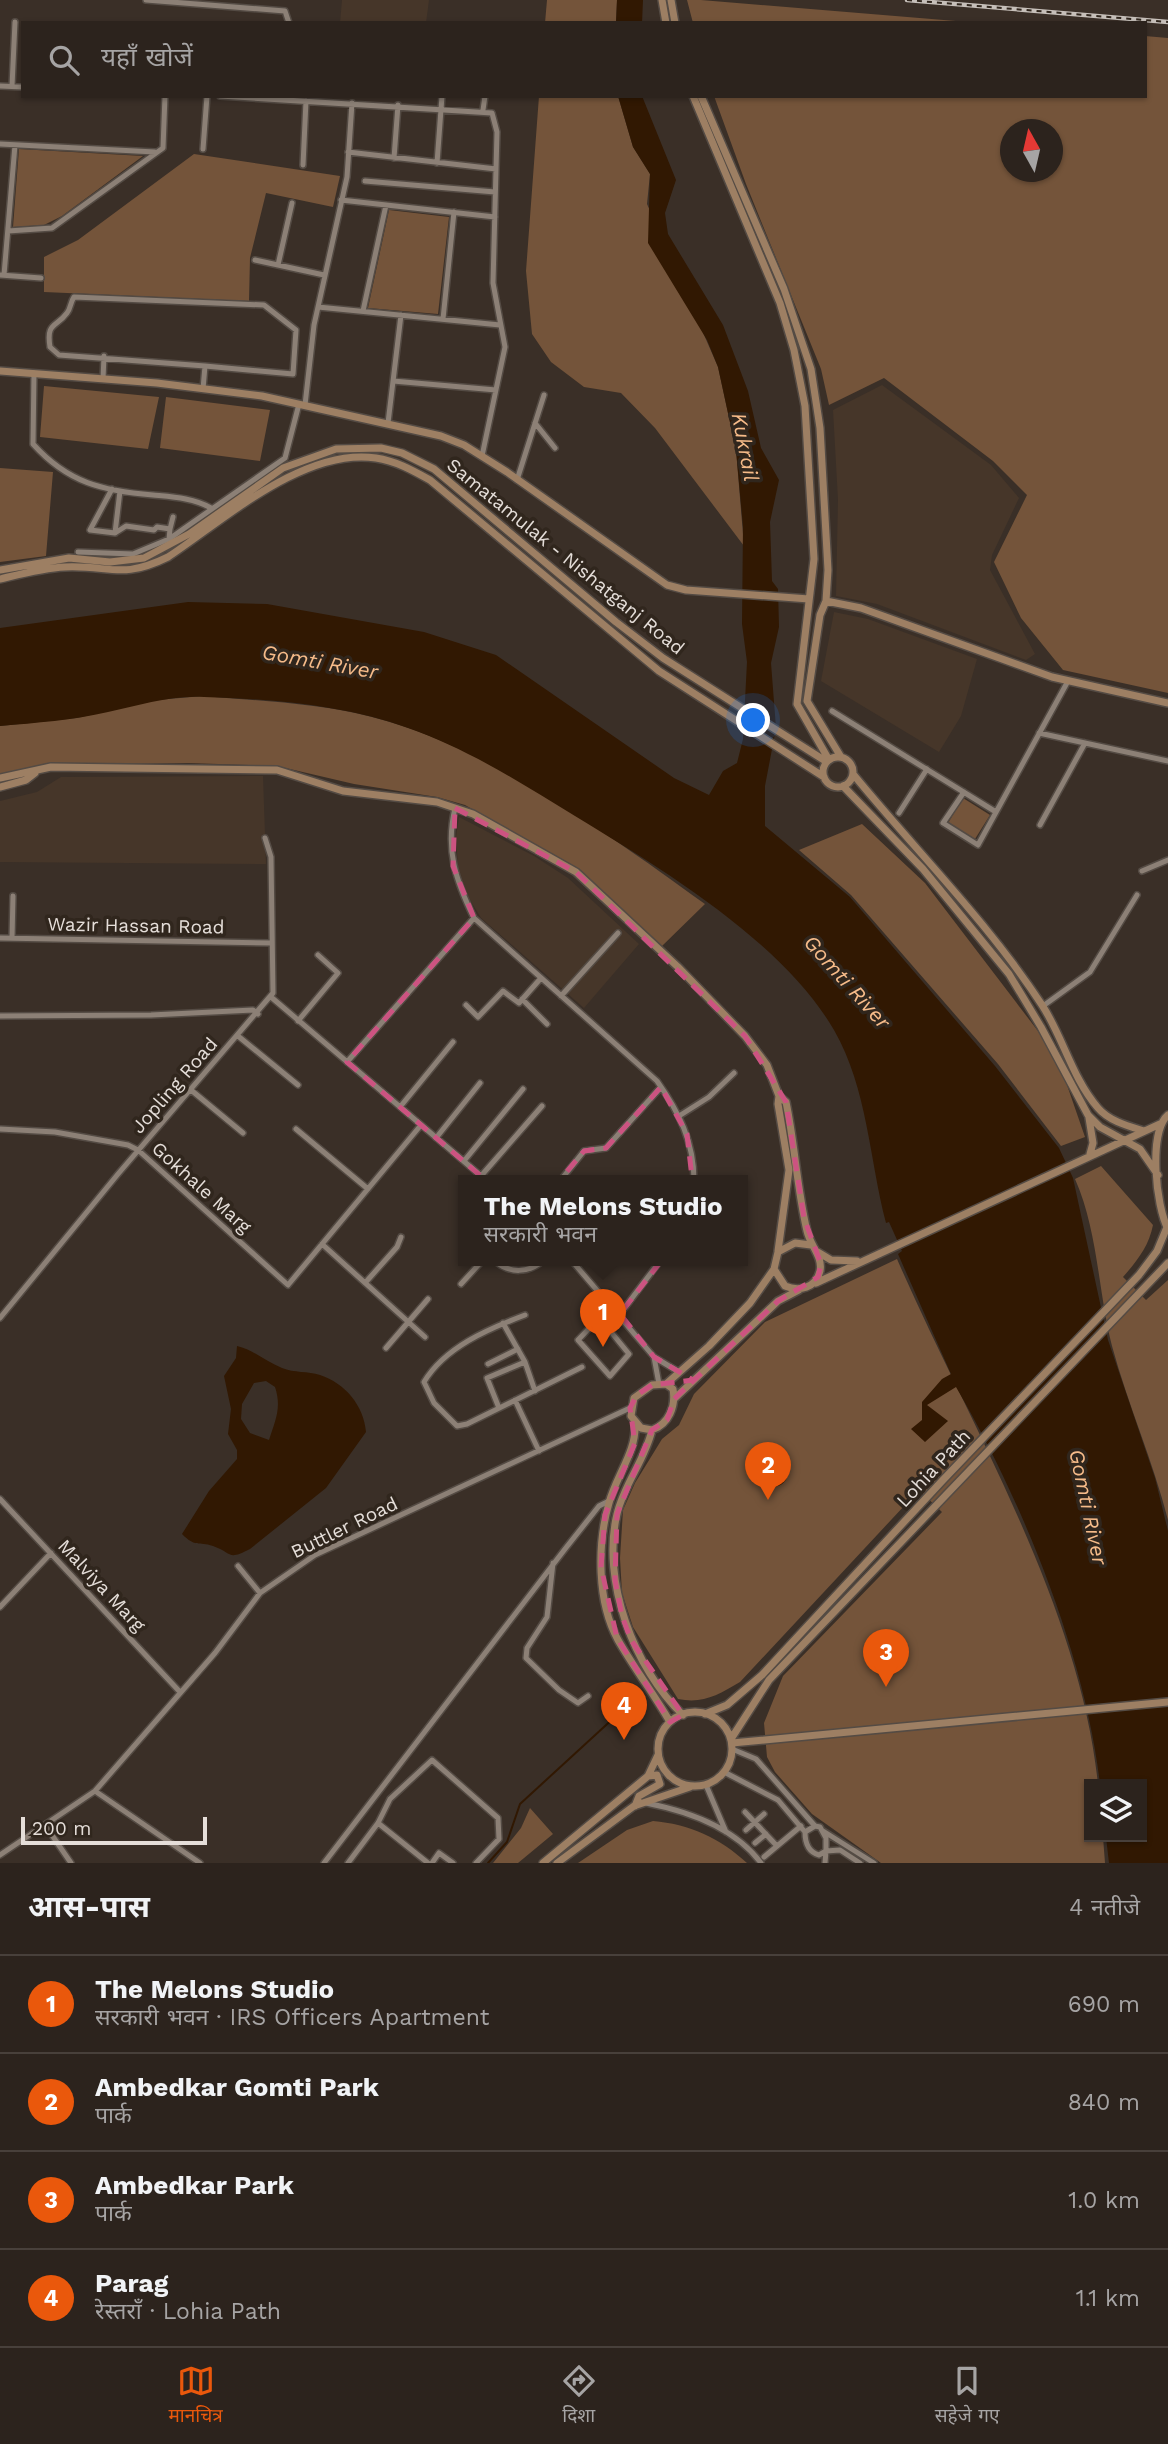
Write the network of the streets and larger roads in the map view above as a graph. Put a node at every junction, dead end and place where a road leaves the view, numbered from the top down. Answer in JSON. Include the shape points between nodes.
{"nodes":[{"id":1,"x":146,"y":0,"type":"edge"},
{"id":2,"x":662,"y":0,"type":"edge"},
{"id":3,"x":671,"y":0,"type":"edge"},
{"id":4,"x":288,"y":21,"type":"edge"},
{"id":5,"x":666,"y":21,"type":"edge"},
{"id":6,"x":675,"y":21,"type":"edge"},
{"id":7,"x":15,"y":22,"type":"dead end"},
{"id":8,"x":14,"y":40,"type":"junction"},
{"id":9,"x":21,"y":41,"type":"edge"},
{"id":10,"x":0,"y":86,"type":"edge"},
{"id":11,"x":12,"y":86,"type":"junction"},
{"id":12,"x":21,"y":87,"type":"edge"},
{"id":13,"x":165,"y":98,"type":"edge"},
{"id":14,"x":207,"y":98,"type":"edge"},
{"id":15,"x":285,"y":98,"type":"edge"},
{"id":16,"x":442,"y":98,"type":"edge"},
{"id":17,"x":485,"y":98,"type":"edge"},
{"id":18,"x":694,"y":98,"type":"edge"},
{"id":19,"x":702,"y":98,"type":"edge"},
{"id":20,"x":306,"y":100,"type":"junction"},
{"id":21,"x":352,"y":103,"type":"junction"},
{"id":22,"x":398,"y":105,"type":"junction"},
{"id":23,"x":441,"y":107,"type":"junction"},
{"id":24,"x":483,"y":110,"type":"junction"},
{"id":25,"x":0,"y":144,"type":"edge"},
{"id":26,"x":15,"y":145,"type":"junction"},
{"id":27,"x":203,"y":149,"type":"dead end"},
{"id":28,"x":155,"y":152,"type":"junction"},
{"id":29,"x":348,"y":152,"type":"junction"},
{"id":30,"x":394,"y":158,"type":"junction"},
{"id":31,"x":437,"y":163,"type":"junction"},
{"id":32,"x":303,"y":165,"type":"dead end"},
{"id":33,"x":496,"y":169,"type":"junction"},
{"id":34,"x":365,"y":181,"type":"dead end"},
{"id":35,"x":495,"y":192,"type":"junction"},
{"id":36,"x":341,"y":200,"type":"junction"},
{"id":37,"x":292,"y":203,"type":"dead end"},
{"id":38,"x":386,"y":205,"type":"junction"},
{"id":39,"x":454,"y":212,"type":"junction"},
{"id":40,"x":495,"y":216,"type":"junction"},
{"id":41,"x":8,"y":231,"type":"junction"},
{"id":42,"x":255,"y":260,"type":"dead end"},
{"id":43,"x":278,"y":265,"type":"junction"},
{"id":44,"x":769,"y":267,"type":"junction"},
{"id":45,"x":2,"y":275,"type":"edge"},
{"id":46,"x":324,"y":275,"type":"junction"},
{"id":47,"x":41,"y":278,"type":"dead end"},
{"id":48,"x":318,"y":307,"type":"junction"},
{"id":49,"x":363,"y":312,"type":"junction"},
{"id":50,"x":401,"y":315,"type":"junction"},
{"id":51,"x":443,"y":319,"type":"junction"},
{"id":52,"x":500,"y":325,"type":"junction"},
{"id":53,"x":104,"y":356,"type":"junction"},
{"id":54,"x":205,"y":366,"type":"junction"},
{"id":55,"x":0,"y":371,"type":"edge"},
{"id":56,"x":34,"y":373,"type":"junction"},
{"id":57,"x":103,"y":379,"type":"junction"},
{"id":58,"x":393,"y":381,"type":"junction"},
{"id":59,"x":203,"y":389,"type":"junction"},
{"id":60,"x":496,"y":390,"type":"junction"},
{"id":61,"x":544,"y":395,"type":"dead end"},
{"id":62,"x":302,"y":404,"type":"junction"},
{"id":63,"x":535,"y":423,"type":"junction"},
{"id":64,"x":388,"y":424,"type":"junction"},
{"id":65,"x":555,"y":448,"type":"dead end"},
{"id":66,"x":482,"y":456,"type":"junction"},
{"id":67,"x":517,"y":480,"type":"junction"},
{"id":68,"x":112,"y":489,"type":"junction"},
{"id":69,"x":120,"y":491,"type":"junction"},
{"id":70,"x":211,"y":509,"type":"junction"},
{"id":71,"x":173,"y":517,"type":"dead end"},
{"id":72,"x":170,"y":529,"type":"junction"},
{"id":73,"x":115,"y":533,"type":"junction"},
{"id":74,"x":169,"y":539,"type":"junction"},
{"id":75,"x":78,"y":552,"type":"dead end"},
{"id":76,"x":0,"y":570,"type":"edge"},
{"id":77,"x":813,"y":571,"type":"junction"},
{"id":78,"x":828,"y":572,"type":"junction"},
{"id":79,"x":0,"y":579,"type":"edge"},
{"id":80,"x":807,"y":599,"type":"junction"},
{"id":81,"x":826,"y":601,"type":"junction"},
{"id":82,"x":807,"y":624,"type":"junction"},
{"id":83,"x":818,"y":625,"type":"junction"},
{"id":84,"x":1068,"y":681,"type":"junction"},
{"id":85,"x":1168,"y":703,"type":"edge"},
{"id":86,"x":832,"y":711,"type":"dead end"},
{"id":87,"x":1039,"y":733,"type":"junction"},
{"id":88,"x":1085,"y":743,"type":"junction"},
{"id":89,"x":841,"y":757,"type":"junction"},
{"id":90,"x":828,"y":761,"type":"junction"},
{"id":91,"x":1168,"y":761,"type":"edge"},
{"id":92,"x":927,"y":769,"type":"junction"},
{"id":93,"x":38,"y":771,"type":"junction"},
{"id":94,"x":853,"y":774,"type":"junction"},
{"id":95,"x":824,"y":777,"type":"junction"},
{"id":96,"x":0,"y":778,"type":"edge"},
{"id":97,"x":844,"y":786,"type":"junction"},
{"id":98,"x":1,"y":787,"type":"edge"},
{"id":99,"x":964,"y":792,"type":"junction"},
{"id":100,"x":455,"y":808,"type":"junction"},
{"id":101,"x":996,"y":811,"type":"junction"},
{"id":102,"x":899,"y":813,"type":"dead end"},
{"id":103,"x":1040,"y":825,"type":"dead end"},
{"id":104,"x":265,"y":838,"type":"dead end"},
{"id":105,"x":1168,"y":860,"type":"edge"},
{"id":106,"x":1142,"y":871,"type":"dead end"},
{"id":107,"x":1137,"y":895,"type":"dead end"},
{"id":108,"x":13,"y":896,"type":"dead end"},
{"id":109,"x":474,"y":918,"type":"junction"},
{"id":110,"x":618,"y":933,"type":"dead end"},
{"id":111,"x":0,"y":938,"type":"edge"},
{"id":112,"x":12,"y":938,"type":"junction"},
{"id":113,"x":272,"y":943,"type":"junction"},
{"id":114,"x":318,"y":956,"type":"dead end"},
{"id":115,"x":541,"y":978,"type":"junction"},
{"id":116,"x":561,"y":996,"type":"junction"},
{"id":117,"x":271,"y":997,"type":"junction"},
{"id":118,"x":522,"y":999,"type":"junction"},
{"id":119,"x":466,"y":1005,"type":"dead end"},
{"id":120,"x":1043,"y":1006,"type":"junction"},
{"id":121,"x":258,"y":1014,"type":"junction"},
{"id":122,"x":0,"y":1016,"type":"edge"},
{"id":123,"x":298,"y":1021,"type":"junction"},
{"id":124,"x":547,"y":1024,"type":"dead end"},
{"id":125,"x":238,"y":1036,"type":"junction"},
{"id":126,"x":453,"y":1042,"type":"dead end"},
{"id":127,"x":347,"y":1062,"type":"junction"},
{"id":128,"x":734,"y":1073,"type":"dead end"},
{"id":129,"x":480,"y":1083,"type":"dead end"},
{"id":130,"x":298,"y":1085,"type":"dead end"},
{"id":131,"x":661,"y":1087,"type":"junction"},
{"id":132,"x":523,"y":1089,"type":"dead end"},
{"id":133,"x":191,"y":1090,"type":"junction"},
{"id":134,"x":779,"y":1096,"type":"junction"},
{"id":135,"x":400,"y":1107,"type":"junction"},
{"id":136,"x":542,"y":1107,"type":"dead end"},
{"id":137,"x":1088,"y":1115,"type":"junction"},
{"id":138,"x":1168,"y":1115,"type":"edge"},
{"id":139,"x":679,"y":1116,"type":"junction"},
{"id":140,"x":1160,"y":1124,"type":"junction"},
{"id":141,"x":421,"y":1125,"type":"junction"},
{"id":142,"x":0,"y":1129,"type":"edge"},
{"id":143,"x":296,"y":1129,"type":"dead end"},
{"id":144,"x":1144,"y":1131,"type":"junction"},
{"id":145,"x":243,"y":1133,"type":"dead end"},
{"id":146,"x":436,"y":1138,"type":"junction"},
{"id":147,"x":1124,"y":1141,"type":"junction"},
{"id":148,"x":138,"y":1150,"type":"junction"},
{"id":149,"x":1090,"y":1154,"type":"junction"},
{"id":150,"x":464,"y":1161,"type":"junction"},
{"id":151,"x":480,"y":1175,"type":"edge"},
{"id":152,"x":486,"y":1175,"type":"edge"},
{"id":153,"x":565,"y":1175,"type":"edge"},
{"id":154,"x":694,"y":1175,"type":"edge"},
{"id":155,"x":1158,"y":1175,"type":"junction"},
{"id":156,"x":368,"y":1189,"type":"junction"},
{"id":157,"x":1168,"y":1228,"type":"edge"},
{"id":158,"x":401,"y":1237,"type":"dead end"},
{"id":159,"x":322,"y":1244,"type":"junction"},
{"id":160,"x":813,"y":1248,"type":"junction"},
{"id":161,"x":778,"y":1252,"type":"junction"},
{"id":162,"x":862,"y":1260,"type":"junction"},
{"id":163,"x":477,"y":1266,"type":"edge"},
{"id":164,"x":501,"y":1266,"type":"edge"},
{"id":165,"x":537,"y":1266,"type":"edge"},
{"id":166,"x":576,"y":1266,"type":"edge"},
{"id":167,"x":656,"y":1266,"type":"edge"},
{"id":168,"x":1165,"y":1268,"type":"edge"},
{"id":169,"x":774,"y":1269,"type":"junction"},
{"id":170,"x":365,"y":1283,"type":"junction"},
{"id":171,"x":461,"y":1284,"type":"dead end"},
{"id":172,"x":809,"y":1286,"type":"junction"},
{"id":173,"x":799,"y":1289,"type":"junction"},
{"id":174,"x":428,"y":1299,"type":"dead end"},
{"id":175,"x":0,"y":1304,"type":"edge"},
{"id":176,"x":7,"y":1310,"type":"junction"},
{"id":177,"x":617,"y":1312,"type":"junction"},
{"id":178,"x":525,"y":1315,"type":"dead end"},
{"id":179,"x":0,"y":1318,"type":"edge"},
{"id":180,"x":407,"y":1321,"type":"junction"},
{"id":181,"x":602,"y":1321,"type":"junction"},
{"id":182,"x":503,"y":1323,"type":"junction"},
{"id":183,"x":425,"y":1337,"type":"dead end"},
{"id":184,"x":386,"y":1348,"type":"dead end"},
{"id":185,"x":518,"y":1349,"type":"junction"},
{"id":186,"x":654,"y":1357,"type":"junction"},
{"id":187,"x":525,"y":1362,"type":"junction"},
{"id":188,"x":488,"y":1364,"type":"dead end"},
{"id":189,"x":582,"y":1367,"type":"dead end"},
{"id":190,"x":679,"y":1372,"type":"junction"},
{"id":191,"x":662,"y":1384,"type":"junction"},
{"id":192,"x":535,"y":1391,"type":"junction"},
{"id":193,"x":674,"y":1399,"type":"junction"},
{"id":194,"x":515,"y":1401,"type":"junction"},
{"id":195,"x":499,"y":1408,"type":"junction"},
{"id":196,"x":630,"y":1408,"type":"junction"},
{"id":197,"x":635,"y":1423,"type":"junction"},
{"id":198,"x":652,"y":1430,"type":"junction"},
{"id":199,"x":539,"y":1451,"type":"junction"},
{"id":200,"x":0,"y":1499,"type":"edge"},
{"id":201,"x":609,"y":1501,"type":"junction"},
{"id":202,"x":51,"y":1553,"type":"junction"},
{"id":203,"x":553,"y":1563,"type":"junction"},
{"id":204,"x":238,"y":1566,"type":"dead end"},
{"id":205,"x":260,"y":1593,"type":"junction"},
{"id":206,"x":0,"y":1607,"type":"edge"},
{"id":207,"x":180,"y":1692,"type":"junction"},
{"id":208,"x":588,"y":1696,"type":"dead end"},
{"id":209,"x":1168,"y":1702,"type":"edge"},
{"id":210,"x":683,"y":1714,"type":"junction"},
{"id":211,"x":705,"y":1714,"type":"junction"},
{"id":212,"x":670,"y":1722,"type":"junction"},
{"id":213,"x":732,"y":1744,"type":"junction"},
{"id":214,"x":659,"y":1755,"type":"junction"},
{"id":215,"x":724,"y":1772,"type":"junction"},
{"id":216,"x":648,"y":1776,"type":"junction"},
{"id":217,"x":706,"y":1785,"type":"junction"},
{"id":218,"x":694,"y":1786,"type":"junction"},
{"id":219,"x":95,"y":1791,"type":"junction"},
{"id":220,"x":638,"y":1804,"type":"junction"},
{"id":221,"x":745,"y":1812,"type":"dead end"},
{"id":222,"x":764,"y":1814,"type":"dead end"},
{"id":223,"x":755,"y":1822,"type":"junction"},
{"id":224,"x":378,"y":1823,"type":"junction"},
{"id":225,"x":45,"y":1825,"type":"junction"},
{"id":226,"x":801,"y":1826,"type":"junction"},
{"id":227,"x":815,"y":1826,"type":"junction"},
{"id":228,"x":746,"y":1830,"type":"dead end"},
{"id":229,"x":823,"y":1831,"type":"junction"},
{"id":230,"x":726,"y":1832,"type":"junction"},
{"id":231,"x":805,"y":1832,"type":"junction"},
{"id":232,"x":766,"y":1834,"type":"junction"},
{"id":233,"x":755,"y":1843,"type":"dead end"},
{"id":234,"x":777,"y":1846,"type":"junction"},
{"id":235,"x":826,"y":1851,"type":"junction"},
{"id":236,"x":813,"y":1854,"type":"junction"},
{"id":237,"x":0,"y":1855,"type":"edge"},
{"id":238,"x":763,"y":1860,"type":"edge"},
{"id":239,"x":869,"y":1862,"type":"edge"},
{"id":240,"x":71,"y":1863,"type":"edge"},
{"id":241,"x":200,"y":1863,"type":"edge"},
{"id":242,"x":324,"y":1863,"type":"edge"},
{"id":243,"x":348,"y":1863,"type":"edge"},
{"id":244,"x":430,"y":1863,"type":"edge"},
{"id":245,"x":453,"y":1863,"type":"edge"},
{"id":246,"x":476,"y":1863,"type":"edge"},
{"id":247,"x":543,"y":1863,"type":"edge"},
{"id":248,"x":557,"y":1863,"type":"edge"},
{"id":249,"x":814,"y":1863,"type":"edge"},
{"id":250,"x":825,"y":1863,"type":"edge"},
{"id":251,"x":860,"y":1863,"type":"edge"}],
"edges":[{"from":1,"to":4,"type":"street","via":[[285,11]]},
{"from":2,"to":5,"type":"street"},
{"from":3,"to":6,"type":"street"},
{"from":7,"to":8,"type":"street"},
{"from":8,"to":9,"type":"street"},
{"from":8,"to":11,"type":"street"},
{"from":10,"to":11,"type":"street"},
{"from":11,"to":12,"type":"street"},
{"from":13,"to":28,"type":"street","via":[[163,148]]},
{"from":14,"to":27,"type":"street"},
{"from":15,"to":20,"type":"street"},
{"from":16,"to":23,"type":"street"},
{"from":17,"to":24,"type":"street"},
{"from":18,"to":44,"type":"street"},
{"from":19,"to":44,"type":"street"},
{"from":20,"to":21,"type":"street"},
{"from":20,"to":32,"type":"street"},
{"from":21,"to":22,"type":"street"},
{"from":21,"to":29,"type":"street"},
{"from":22,"to":23,"type":"street"},
{"from":22,"to":30,"type":"street"},
{"from":23,"to":24,"type":"street"},
{"from":23,"to":31,"type":"street"},
{"from":24,"to":33,"type":"street","via":[[494,116]]},
{"from":25,"to":26,"type":"street"},
{"from":26,"to":28,"type":"street"},
{"from":26,"to":41,"type":"street"},
{"from":28,"to":41,"type":"street","via":[[51,228]]},
{"from":29,"to":30,"type":"street"},
{"from":29,"to":36,"type":"street"},
{"from":30,"to":31,"type":"street"},
{"from":31,"to":33,"type":"street"},
{"from":33,"to":35,"type":"street"},
{"from":34,"to":35,"type":"street"},
{"from":35,"to":40,"type":"street"},
{"from":36,"to":38,"type":"street"},
{"from":36,"to":46,"type":"street"},
{"from":37,"to":43,"type":"street"},
{"from":38,"to":39,"type":"street"},
{"from":38,"to":49,"type":"street"},
{"from":39,"to":40,"type":"street"},
{"from":39,"to":51,"type":"street"},
{"from":40,"to":52,"type":"street","via":[[493,283]]},
{"from":41,"to":45,"type":"street"},
{"from":42,"to":43,"type":"street"},
{"from":43,"to":46,"type":"street"},
{"from":44,"to":77,"type":"street","via":[[805,405]]},
{"from":44,"to":78,"type":"street","via":[[811,369],[820,428]]},
{"from":45,"to":47,"type":"street"},
{"from":46,"to":48,"type":"street"},
{"from":48,"to":49,"type":"street"},
{"from":48,"to":62,"type":"street"},
{"from":49,"to":50,"type":"street"},
{"from":50,"to":51,"type":"street"},
{"from":50,"to":58,"type":"street"},
{"from":51,"to":52,"type":"street"},
{"from":52,"to":60,"type":"street","via":[[505,347]]},
{"from":53,"to":54,"type":"street"},
{"from":53,"to":54,"type":"street","via":[[59,355],[50,347],[50,330],[75,298],[264,305],[296,330],[293,374]]},
{"from":53,"to":57,"type":"street"},
{"from":54,"to":59,"type":"street"},
{"from":55,"to":56,"type":"street"},
{"from":56,"to":57,"type":"street"},
{"from":56,"to":68,"type":"street","via":[[33,443],[64,473]]},
{"from":57,"to":59,"type":"street"},
{"from":58,"to":60,"type":"street"},
{"from":58,"to":64,"type":"street"},
{"from":59,"to":62,"type":"street"},
{"from":60,"to":66,"type":"street"},
{"from":61,"to":63,"type":"street"},
{"from":62,"to":64,"type":"street"},
{"from":62,"to":70,"type":"street","via":[[285,458]]},
{"from":63,"to":65,"type":"street"},
{"from":63,"to":67,"type":"street"},
{"from":64,"to":66,"type":"street","via":[[441,436]]},
{"from":66,"to":67,"type":"street"},
{"from":67,"to":80,"type":"street","via":[[667,585]]},
{"from":68,"to":69,"type":"street"},
{"from":68,"to":73,"type":"street","via":[[90,530]]},
{"from":69,"to":70,"type":"street","via":[[192,500]]},
{"from":69,"to":73,"type":"street"},
{"from":70,"to":74,"type":"street"},
{"from":71,"to":72,"type":"street"},
{"from":72,"to":73,"type":"street","via":[[126,526]]},
{"from":72,"to":74,"type":"street"},
{"from":74,"to":75,"type":"street","via":[[133,554]]},
{"from":76,"to":90,"type":"street","name":"Samatamulak - Nishatganj Road","via":[[69,558],[110,562],[144,558],[189,534],[283,468],[336,449],[381,448],[434,469],[630,633],[747,714]]},
{"from":77,"to":78,"type":"street"},
{"from":77,"to":80,"type":"street"},
{"from":78,"to":81,"type":"street"},
{"from":79,"to":95,"type":"street","name":"Samatamulak - Nishatganj Road","via":[[68,567],[126,572],[147,567],[287,478],[349,458],[401,464],[430,480],[659,671]]},
{"from":80,"to":82,"type":"street"},
{"from":81,"to":83,"type":"street"},
{"from":81,"to":84,"type":"street","via":[[861,608]]},
{"from":82,"to":83,"type":"street"},
{"from":82,"to":90,"type":"street","via":[[797,704]]},
{"from":83,"to":89,"type":"street","via":[[807,701]]},
{"from":84,"to":85,"type":"street"},
{"from":84,"to":87,"type":"street"},
{"from":86,"to":92,"type":"street"},
{"from":87,"to":88,"type":"street"},
{"from":87,"to":101,"type":"street"},
{"from":88,"to":91,"type":"street"},
{"from":88,"to":103,"type":"street"},
{"from":89,"to":90,"type":"street"},
{"from":89,"to":94,"type":"street","via":[[850,763]]},
{"from":90,"to":95,"type":"street"},
{"from":92,"to":99,"type":"street"},
{"from":92,"to":102,"type":"street"},
{"from":93,"to":96,"type":"street"},
{"from":93,"to":98,"type":"street"},
{"from":93,"to":100,"type":"street","via":[[65,767],[276,770],[343,791]]},
{"from":94,"to":97,"type":"street"},
{"from":94,"to":120,"type":"street","via":[[942,874]]},
{"from":95,"to":97,"type":"street","via":[[832,785]]},
{"from":96,"to":98,"type":"street"},
{"from":97,"to":137,"type":"street","via":[[923,869],[1009,974]]},
{"from":99,"to":101,"type":"street"},
{"from":99,"to":101,"type":"street","via":[[943,823],[978,845]]},
{"from":100,"to":109,"type":"street","via":[[450,847],[453,866]]},
{"from":100,"to":134,"type":"street","via":[[525,841],[576,872],[745,1036],[767,1065]]},
{"from":104,"to":113,"type":"street","via":[[271,857]]},
{"from":105,"to":106,"type":"street"},
{"from":107,"to":120,"type":"street","via":[[1090,972]]},
{"from":108,"to":112,"type":"street"},
{"from":109,"to":115,"type":"street"},
{"from":109,"to":127,"type":"street"},
{"from":110,"to":116,"type":"street"},
{"from":111,"to":112,"type":"street","name":"Wazir Hassan Road"},
{"from":112,"to":113,"type":"street","name":"Wazir Hassan Road"},
{"from":113,"to":117,"type":"street"},
{"from":114,"to":123,"type":"street","via":[[338,972]]},
{"from":115,"to":116,"type":"street"},
{"from":115,"to":118,"type":"street"},
{"from":116,"to":131,"type":"street"},
{"from":117,"to":121,"type":"street","name":"Jopling Road"},
{"from":117,"to":123,"type":"street"},
{"from":118,"to":119,"type":"street","via":[[519,1003],[503,991],[478,1017]]},
{"from":118,"to":124,"type":"street"},
{"from":120,"to":144,"type":"street","via":[[1099,1110]]},
{"from":121,"to":122,"type":"street","via":[[253,1010]]},
{"from":121,"to":125,"type":"street","name":"Jopling Road"},
{"from":123,"to":127,"type":"street"},
{"from":125,"to":130,"type":"street"},
{"from":125,"to":133,"type":"street","name":"Jopling Road"},
{"from":126,"to":135,"type":"street"},
{"from":127,"to":135,"type":"street"},
{"from":128,"to":139,"type":"street","via":[[709,1097]]},
{"from":129,"to":146,"type":"street"},
{"from":131,"to":139,"type":"street"},
{"from":131,"to":153,"type":"street","via":[[607,1149],[584,1151]]},
{"from":132,"to":150,"type":"street"},
{"from":133,"to":145,"type":"street"},
{"from":133,"to":148,"type":"street","name":"Jopling Road"},
{"from":134,"to":160,"type":"street","via":[[786,1102]]},
{"from":134,"to":161,"type":"street","via":[[789,1170]]},
{"from":135,"to":141,"type":"street"},
{"from":136,"to":152,"type":"street"},
{"from":137,"to":147,"type":"street"},
{"from":137,"to":149,"type":"street","via":[[1093,1130]]},
{"from":138,"to":140,"type":"street"},
{"from":139,"to":154,"type":"street"},
{"from":140,"to":144,"type":"street"},
{"from":140,"to":155,"type":"street","via":[[1155,1144]]},
{"from":141,"to":146,"type":"street"},
{"from":141,"to":156,"type":"street"},
{"from":142,"to":148,"type":"street","name":"Gokhale Marg","via":[[68,1134]]},
{"from":143,"to":156,"type":"street"},
{"from":144,"to":147,"type":"street"},
{"from":146,"to":150,"type":"street"},
{"from":147,"to":149,"type":"street"},
{"from":147,"to":155,"type":"street","via":[[1140,1149]]},
{"from":148,"to":159,"type":"street","name":"Gokhale Marg","via":[[288,1284]]},
{"from":148,"to":176,"type":"street","name":"Jopling Road"},
{"from":149,"to":162,"type":"street"},
{"from":150,"to":151,"type":"street"},
{"from":155,"to":157,"type":"street"},
{"from":156,"to":159,"type":"street"},
{"from":157,"to":211,"type":"street","name":"Lohia Path","via":[[1139,1275],[762,1675],[727,1705]]},
{"from":158,"to":170,"type":"street"},
{"from":159,"to":170,"type":"street"},
{"from":160,"to":161,"type":"street","via":[[795,1242]]},
{"from":160,"to":162,"type":"street","via":[[831,1260]]},
{"from":160,"to":172,"type":"street","via":[[820,1270]]},
{"from":161,"to":169,"type":"street"},
{"from":162,"to":172,"type":"street"},
{"from":163,"to":171,"type":"street"},
{"from":164,"to":165,"type":"street","via":[[518,1270]]},
{"from":166,"to":177,"type":"street"},
{"from":167,"to":177,"type":"street"},
{"from":168,"to":213,"type":"street","name":"Lohia Path","via":[[769,1680]]},
{"from":169,"to":173,"type":"street","via":[[780,1282]]},
{"from":169,"to":190,"type":"street","via":[[750,1303]]},
{"from":170,"to":180,"type":"street"},
{"from":172,"to":173,"type":"street"},
{"from":173,"to":193,"type":"street","via":[[778,1301]]},
{"from":174,"to":180,"type":"street"},
{"from":175,"to":176,"type":"street"},
{"from":176,"to":179,"type":"street","name":"Jopling Road"},
{"from":177,"to":181,"type":"street"},
{"from":177,"to":186,"type":"street"},
{"from":178,"to":182,"type":"street"},
{"from":180,"to":183,"type":"street"},
{"from":180,"to":184,"type":"street"},
{"from":181,"to":181,"type":"street","via":[[599,1318],[578,1340],[610,1376],[629,1354]]},
{"from":182,"to":185,"type":"street"},
{"from":182,"to":195,"type":"street","via":[[435,1363],[424,1382],[433,1403],[457,1426]]},
{"from":185,"to":187,"type":"street"},
{"from":185,"to":188,"type":"street"},
{"from":186,"to":190,"type":"street"},
{"from":186,"to":191,"type":"street"},
{"from":187,"to":192,"type":"street"},
{"from":187,"to":195,"type":"street","via":[[487,1378]]},
{"from":189,"to":192,"type":"street"},
{"from":190,"to":191,"type":"street"},
{"from":191,"to":193,"type":"street","via":[[673,1389]]},
{"from":191,"to":196,"type":"street","via":[[637,1395]]},
{"from":192,"to":194,"type":"street"},
{"from":193,"to":198,"type":"street","via":[[667,1420]]},
{"from":194,"to":195,"type":"street"},
{"from":194,"to":199,"type":"street"},
{"from":196,"to":197,"type":"street"},
{"from":196,"to":199,"type":"street","name":"Buttler Road"},
{"from":197,"to":198,"type":"street"},
{"from":197,"to":201,"type":"street","via":[[635,1443]]},
{"from":198,"to":210,"type":"street","via":[[617,1514],[615,1580],[631,1640]]},
{"from":199,"to":205,"type":"street","name":"Buttler Road","via":[[315,1555]]},
{"from":200,"to":202,"type":"street","name":"Malviya Marg"},
{"from":201,"to":203,"type":"street","via":[[599,1506]]},
{"from":201,"to":212,"type":"street","via":[[601,1567],[606,1604],[617,1638]]},
{"from":202,"to":206,"type":"street"},
{"from":202,"to":207,"type":"street","name":"Malviya Marg"},
{"from":203,"to":208,"type":"street","via":[[547,1617],[527,1648],[526,1658],[569,1698],[578,1703]]},
{"from":203,"to":242,"type":"street"},
{"from":204,"to":205,"type":"street"},
{"from":205,"to":207,"type":"street","name":"Buttler Road"},
{"from":207,"to":219,"type":"street","name":"Buttler Road"},
{"from":209,"to":213,"type":"street"},
{"from":210,"to":211,"type":"street"},
{"from":210,"to":212,"type":"street"},
{"from":211,"to":213,"type":"street","via":[[721,1723]]},
{"from":212,"to":214,"type":"street","via":[[659,1743]]},
{"from":213,"to":215,"type":"street"},
{"from":213,"to":227,"type":"street","via":[[756,1759]]},
{"from":214,"to":216,"type":"street"},
{"from":214,"to":218,"type":"street","via":[[661,1765],[675,1780]]},
{"from":215,"to":217,"type":"street"},
{"from":215,"to":226,"type":"street","via":[[778,1800]]},
{"from":216,"to":220,"type":"street","via":[[657,1775],[660,1784],[639,1796]]},
{"from":216,"to":247,"type":"street"},
{"from":217,"to":218,"type":"street"},
{"from":217,"to":230,"type":"street"},
{"from":218,"to":220,"type":"street"},
{"from":219,"to":225,"type":"street","name":"Buttler Road"},
{"from":219,"to":241,"type":"street"},
{"from":220,"to":230,"type":"street","via":[[671,1808]]},
{"from":220,"to":248,"type":"street"},
{"from":221,"to":223,"type":"street"},
{"from":222,"to":223,"type":"street"},
{"from":223,"to":228,"type":"street"},
{"from":223,"to":232,"type":"street"},
{"from":224,"to":243,"type":"street"},
{"from":224,"to":244,"type":"street"},
{"from":224,"to":246,"type":"street","via":[[390,1799],[432,1760],[498,1818],[499,1839]]},
{"from":225,"to":237,"type":"street","name":"Buttler Road"},
{"from":225,"to":240,"type":"street"},
{"from":226,"to":231,"type":"street"},
{"from":226,"to":234,"type":"street"},
{"from":227,"to":229,"type":"street"},
{"from":227,"to":231,"type":"street"},
{"from":229,"to":235,"type":"street"},
{"from":229,"to":239,"type":"street"},
{"from":230,"to":238,"type":"street"},
{"from":231,"to":236,"type":"street"},
{"from":232,"to":233,"type":"street"},
{"from":232,"to":234,"type":"street"},
{"from":234,"to":238,"type":"street"},
{"from":235,"to":236,"type":"street"},
{"from":235,"to":250,"type":"street"},
{"from":235,"to":251,"type":"street","via":[[840,1850]]},
{"from":236,"to":249,"type":"street"},
{"from":244,"to":245,"type":"street","via":[[439,1853]]}]}
